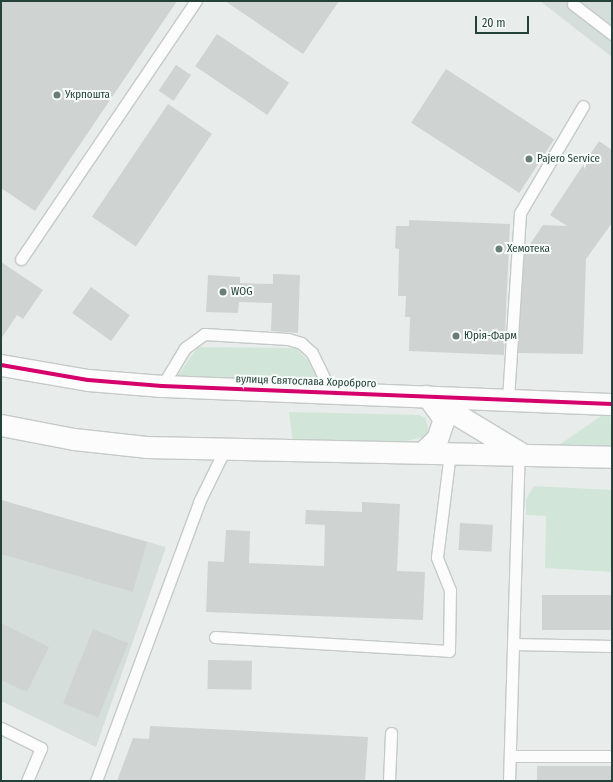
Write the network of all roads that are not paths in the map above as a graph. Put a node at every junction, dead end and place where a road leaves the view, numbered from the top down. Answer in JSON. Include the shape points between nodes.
{"nodes":[{"id":1,"x":196,"y":1,"type":"edge"},
{"id":2,"x":574,"y":4,"type":"dead end"},
{"id":3,"x":612,"y":34,"type":"edge"},
{"id":4,"x":583,"y":106,"type":"dead end"},
{"id":5,"x":21,"y":259,"type":"dead end"},
{"id":6,"x":1,"y":365,"type":"edge"},
{"id":7,"x":162,"y":386,"type":"junction"},
{"id":8,"x":331,"y":392,"type":"junction"},
{"id":9,"x":423,"y":395,"type":"junction"},
{"id":10,"x":508,"y":399,"type":"junction"},
{"id":11,"x":612,"y":404,"type":"edge"},
{"id":12,"x":1,"y":425,"type":"edge"},
{"id":13,"x":225,"y":449,"type":"junction"},
{"id":14,"x":423,"y":452,"type":"junction"},
{"id":15,"x":450,"y":452,"type":"junction"},
{"id":16,"x":520,"y":453,"type":"junction"},
{"id":17,"x":612,"y":457,"type":"edge"},
{"id":18,"x":215,"y":637,"type":"dead end"},
{"id":19,"x":513,"y":644,"type":"junction"},
{"id":20,"x":612,"y":646,"type":"edge"},
{"id":21,"x":1,"y":728,"type":"edge"},
{"id":22,"x":391,"y":733,"type":"dead end"},
{"id":23,"x":510,"y":756,"type":"junction"},
{"id":24,"x":612,"y":756,"type":"edge"},
{"id":25,"x":27,"y":781,"type":"edge"},
{"id":26,"x":96,"y":781,"type":"edge"},
{"id":27,"x":389,"y":781,"type":"edge"},
{"id":28,"x":509,"y":781,"type":"edge"}],
"edges":[{"from":1,"to":5,"type":"lane"},
{"from":2,"to":3,"type":"lane"},
{"from":4,"to":10,"type":"lane","via":[[520,213]]},
{"from":6,"to":7,"type":"street","name":"вулиця Святослава Хороброго","via":[[88,380]]},
{"from":7,"to":8,"type":"street","name":"вулиця Святослава Хороброго"},
{"from":7,"to":8,"type":"lane","via":[[188,344],[204,334],[288,339],[301,343],[312,353]]},
{"from":8,"to":9,"type":"street","name":"вулиця Святослава Хороброго"},
{"from":9,"to":10,"type":"street","name":"вулиця Святослава Хороброго"},
{"from":9,"to":14,"type":"street","via":[[436,406],[444,419],[437,439]]},
{"from":9,"to":16,"type":"street","name":"вулиця Святослава Хороброго"},
{"from":10,"to":11,"type":"street","name":"вулиця Святослава Хороброго"},
{"from":12,"to":13,"type":"street","name":"вулиця Святослава Хороброго","via":[[82,440]]},
{"from":13,"to":14,"type":"street","name":"вулиця Святослава Хороброго"},
{"from":13,"to":26,"type":"lane","via":[[200,502]]},
{"from":14,"to":15,"type":"street","name":"вулиця Святослава Хороброго"},
{"from":15,"to":16,"type":"street","name":"вулиця Святослава Хороброго"},
{"from":15,"to":18,"type":"lane","via":[[437,557],[450,590],[449,651]]},
{"from":16,"to":17,"type":"street","name":"вулиця Святослава Хороброго"},
{"from":16,"to":19,"type":"lane"},
{"from":19,"to":20,"type":"lane"},
{"from":19,"to":23,"type":"lane"},
{"from":21,"to":25,"type":"lane","via":[[41,748]]},
{"from":22,"to":27,"type":"lane"},
{"from":23,"to":24,"type":"lane"},
{"from":23,"to":28,"type":"lane"}]}
